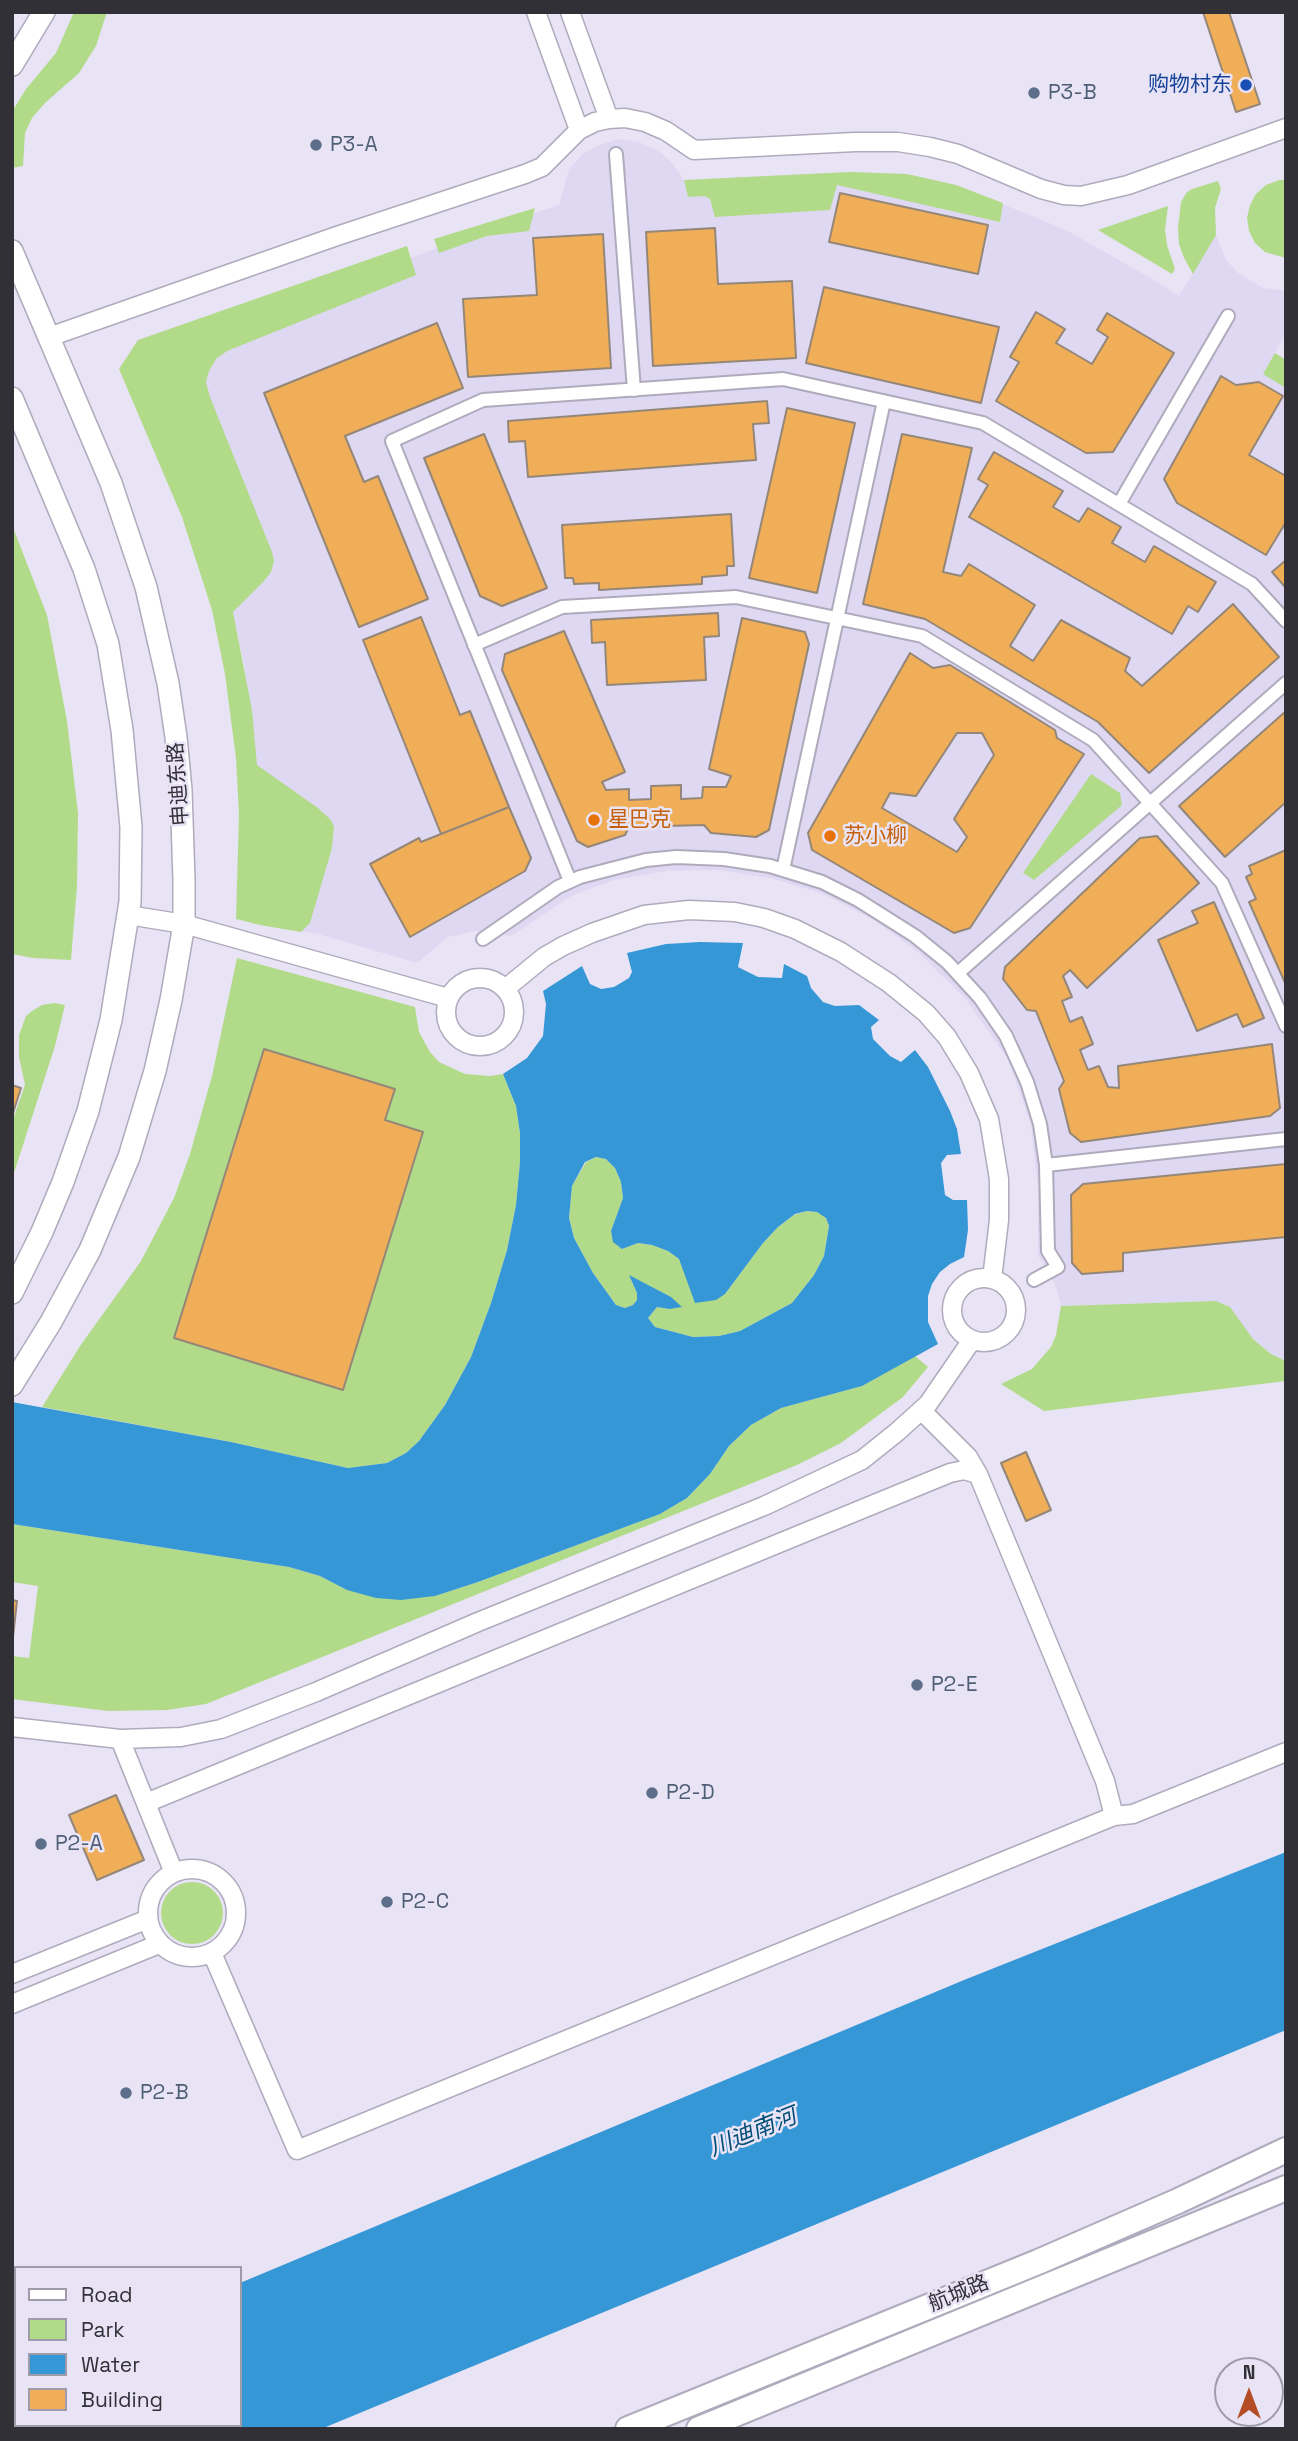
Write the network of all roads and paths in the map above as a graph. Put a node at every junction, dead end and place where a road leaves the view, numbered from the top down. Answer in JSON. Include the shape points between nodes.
{"nodes":[{"id":1,"x":536,"y":12,"type":"edge"},
{"id":2,"x":570,"y":12,"type":"edge"},
{"id":3,"x":39,"y":18,"type":"edge"},
{"id":4,"x":12,"y":58,"type":"edge"},
{"id":5,"x":12,"y":65,"type":"edge"},
{"id":6,"x":609,"y":119,"type":"junction"},
{"id":7,"x":579,"y":130,"type":"junction"},
{"id":8,"x":1282,"y":130,"type":"edge"},
{"id":9,"x":616,"y":154,"type":"dead end"},
{"id":10,"x":12,"y":251,"type":"edge"},
{"id":11,"x":1227,"y":316,"type":"dead end"},
{"id":12,"x":49,"y":337,"type":"junction"},
{"id":13,"x":634,"y":390,"type":"junction"},
{"id":14,"x":12,"y":398,"type":"edge"},
{"id":15,"x":884,"y":401,"type":"junction"},
{"id":16,"x":1119,"y":504,"type":"junction"},
{"id":17,"x":837,"y":618,"type":"junction"},
{"id":18,"x":1286,"y":621,"type":"edge"},
{"id":19,"x":474,"y":645,"type":"junction"},
{"id":20,"x":1286,"y":683,"type":"edge"},
{"id":21,"x":1149,"y":803,"type":"junction"},
{"id":22,"x":783,"y":870,"type":"junction"},
{"id":23,"x":569,"y":881,"type":"junction"},
{"id":24,"x":128,"y":915,"type":"junction"},
{"id":25,"x":184,"y":924,"type":"junction"},
{"id":26,"x":483,"y":939,"type":"dead end"},
{"id":27,"x":958,"y":973,"type":"junction"},
{"id":28,"x":505,"y":989,"type":"junction"},
{"id":29,"x":448,"y":998,"type":"junction"},
{"id":30,"x":1286,"y":1026,"type":"edge"},
{"id":31,"x":1286,"y":1139,"type":"edge"},
{"id":32,"x":1046,"y":1165,"type":"junction"},
{"id":33,"x":992,"y":1279,"type":"junction"},
{"id":34,"x":1034,"y":1280,"type":"dead end"},
{"id":35,"x":12,"y":1293,"type":"edge"},
{"id":36,"x":972,"y":1340,"type":"junction"},
{"id":37,"x":12,"y":1385,"type":"edge"},
{"id":38,"x":921,"y":1410,"type":"junction"},
{"id":39,"x":978,"y":1474,"type":"junction"},
{"id":40,"x":12,"y":1727,"type":"edge"},
{"id":41,"x":120,"y":1739,"type":"junction"},
{"id":42,"x":1286,"y":1752,"type":"edge"},
{"id":43,"x":146,"y":1803,"type":"junction"},
{"id":44,"x":1114,"y":1816,"type":"junction"},
{"id":45,"x":174,"y":1873,"type":"junction"},
{"id":46,"x":148,"y":1919,"type":"junction"},
{"id":47,"x":159,"y":1944,"type":"junction"},
{"id":48,"x":212,"y":1953,"type":"junction"},
{"id":49,"x":12,"y":1974,"type":"edge"},
{"id":50,"x":12,"y":2004,"type":"edge"},
{"id":51,"x":1286,"y":2150,"type":"edge"},
{"id":52,"x":1286,"y":2188,"type":"edge"},
{"id":53,"x":628,"y":2429,"type":"edge"},
{"id":54,"x":699,"y":2429,"type":"edge"}],
"edges":[{"from":1,"to":7,"type":"street"},
{"from":2,"to":6,"type":"street"},
{"from":3,"to":4,"type":"street"},
{"from":3,"to":5,"type":"street"},
{"from":6,"to":7,"type":"street"},
{"from":6,"to":8,"type":"street","via":[[645,122],[694,150],[855,142],[930,147],[1041,189],[1081,196],[1128,185]]},
{"from":7,"to":12,"type":"street","via":[[542,167],[525,174]]},
{"from":9,"to":13,"type":"street"},
{"from":10,"to":12,"type":"street","name":"申迪东路"},
{"from":11,"to":16,"type":"street"},
{"from":12,"to":25,"type":"street","name":"申迪东路","via":[[111,483],[146,587],[166,671],[181,790]]},
{"from":13,"to":15,"type":"street","via":[[783,379]]},
{"from":13,"to":19,"type":"street","via":[[483,400],[392,441]]},
{"from":14,"to":24,"type":"street","via":[[84,569],[108,644],[131,827]]},
{"from":15,"to":16,"type":"street","via":[[983,423]]},
{"from":15,"to":17,"type":"street"},
{"from":16,"to":18,"type":"street","via":[[1252,584]]},
{"from":17,"to":19,"type":"street","via":[[736,597],[562,607]]},
{"from":17,"to":21,"type":"street","via":[[922,636],[1093,740]]},
{"from":17,"to":22,"type":"street"},
{"from":19,"to":23,"type":"street"},
{"from":20,"to":21,"type":"street"},
{"from":21,"to":27,"type":"street"},
{"from":21,"to":30,"type":"street","via":[[1222,883]]},
{"from":22,"to":23,"type":"street","via":[[724,859],[676,857],[646,860]]},
{"from":22,"to":27,"type":"street","via":[[858,900],[915,936]]},
{"from":23,"to":26,"type":"street"},
{"from":24,"to":25,"type":"street"},
{"from":24,"to":35,"type":"street","via":[[111,1020],[88,1111],[52,1207]]},
{"from":25,"to":29,"type":"street"},
{"from":25,"to":37,"type":"street","name":"申迪东路","via":[[172,1000],[130,1157],[90,1250]]},
{"from":27,"to":32,"type":"street","via":[[1012,1047],[1040,1124]]},
{"from":28,"to":29,"type":"street","via":[[496,981],[474,978],[463,982]]},
{"from":28,"to":29,"type":"street","via":[[512,998],[513,1021],[500,1040],[490,1045],[468,1044],[451,1030],[446,1020]]},
{"from":28,"to":33,"type":"street","via":[[544,957],[592,933],[644,915],[678,911],[735,912],[764,918],[841,952],[926,1013],[969,1073],[989,1119],[999,1179]]},
{"from":31,"to":32,"type":"street"},
{"from":32,"to":34,"type":"street","via":[[1048,1251],[1058,1267]]},
{"from":33,"to":36,"type":"street","via":[[971,1281],[951,1305],[962,1334]]},
{"from":33,"to":36,"type":"street","via":[[1002,1283],[1014,1300],[1014,1320],[1002,1337]]},
{"from":36,"to":38,"type":"street"},
{"from":38,"to":39,"type":"street","via":[[968,1457]]},
{"from":38,"to":41,"type":"street","via":[[862,1460],[816,1482],[316,1692],[221,1729],[181,1737]]},
{"from":39,"to":43,"type":"street","via":[[950,1473]]},
{"from":39,"to":44,"type":"street","via":[[1105,1781]]},
{"from":40,"to":41,"type":"street"},
{"from":41,"to":43,"type":"street"},
{"from":42,"to":44,"type":"street","via":[[1133,1814]]},
{"from":43,"to":45,"type":"street"},
{"from":44,"to":48,"type":"street","via":[[297,2150]]},
{"from":45,"to":46,"type":"street","via":[[153,1891]]},
{"from":45,"to":48,"type":"street","via":[[204,1871],[228,1888],[235,1909],[232,1931]]},
{"from":46,"to":47,"type":"street"},
{"from":46,"to":49,"type":"street"},
{"from":47,"to":48,"type":"street","via":[[184,1957]]},
{"from":47,"to":50,"type":"street"},
{"from":51,"to":53,"type":"main road","name":"航城路","via":[[1038,2262]]},
{"from":52,"to":54,"type":"main road","name":"航城路"}]}
